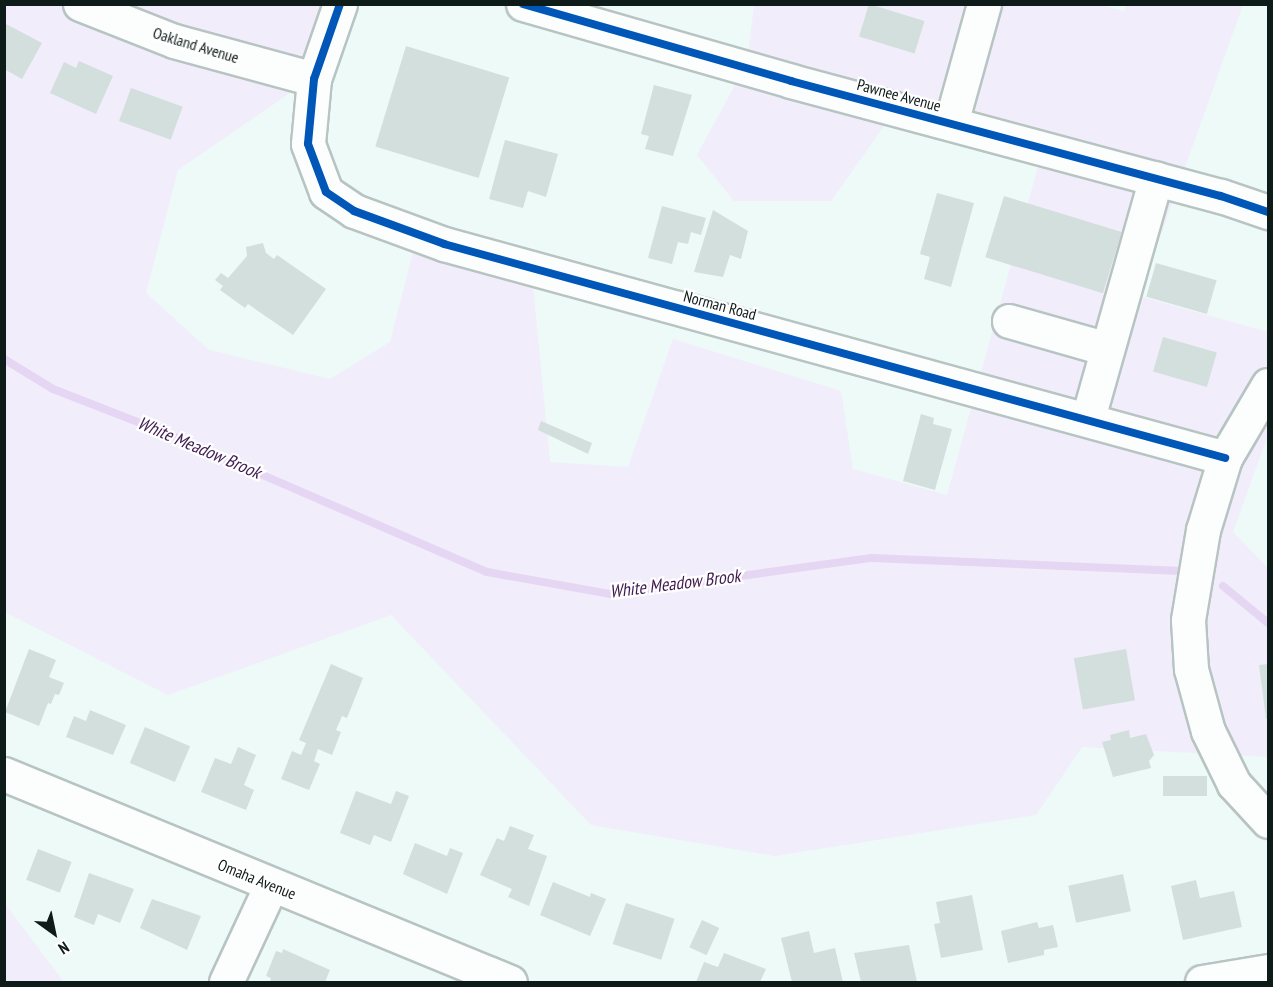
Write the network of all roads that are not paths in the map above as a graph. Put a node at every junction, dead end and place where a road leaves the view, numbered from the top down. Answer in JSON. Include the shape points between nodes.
{"nodes":[{"id":1,"x":80,"y":4,"type":"edge"},
{"id":2,"x":340,"y":4,"type":"edge"},
{"id":3,"x":523,"y":4,"type":"edge"},
{"id":4,"x":984,"y":4,"type":"edge"},
{"id":5,"x":314,"y":79,"type":"junction"},
{"id":6,"x":951,"y":123,"type":"junction"},
{"id":7,"x":1156,"y":178,"type":"junction"},
{"id":8,"x":1269,"y":212,"type":"edge"},
{"id":9,"x":1009,"y":321,"type":"dead end"},
{"id":10,"x":1107,"y":349,"type":"junction"},
{"id":11,"x":1269,"y":386,"type":"edge"},
{"id":12,"x":1088,"y":418,"type":"junction"},
{"id":13,"x":1225,"y":458,"type":"junction"},
{"id":14,"x":4,"y":774,"type":"edge"},
{"id":15,"x":1269,"y":821,"type":"edge"},
{"id":16,"x":267,"y":884,"type":"junction"},
{"id":17,"x":1269,"y":971,"type":"edge"},
{"id":18,"x":225,"y":982,"type":"edge"},
{"id":19,"x":510,"y":982,"type":"edge"},
{"id":20,"x":1202,"y":982,"type":"edge"}],
"edges":[{"from":1,"to":5,"type":"street","name":"Oakland Avenue","via":[[174,41]]},
{"from":2,"to":5,"type":"street"},
{"from":3,"to":6,"type":"street","name":"Pawnee Avenue"},
{"from":4,"to":6,"type":"street"},
{"from":5,"to":12,"type":"street","name":"Norman Road","via":[[308,144],[326,192],[354,211],[444,244]]},
{"from":6,"to":7,"type":"street","name":"Pawnee Avenue"},
{"from":7,"to":8,"type":"street","name":"Pawnee Avenue"},
{"from":7,"to":10,"type":"street"},
{"from":9,"to":10,"type":"street"},
{"from":10,"to":12,"type":"street"},
{"from":11,"to":13,"type":"street"},
{"from":12,"to":13,"type":"street","name":"Norman Road"},
{"from":13,"to":15,"type":"street","via":[[1203,530],[1188,620],[1191,669],[1208,731],[1234,784]]},
{"from":14,"to":16,"type":"street","name":"Omaha Avenue"},
{"from":16,"to":18,"type":"street","via":[[268,892]]},
{"from":16,"to":19,"type":"street","name":"Omaha Avenue"},
{"from":17,"to":20,"type":"street"}]}
